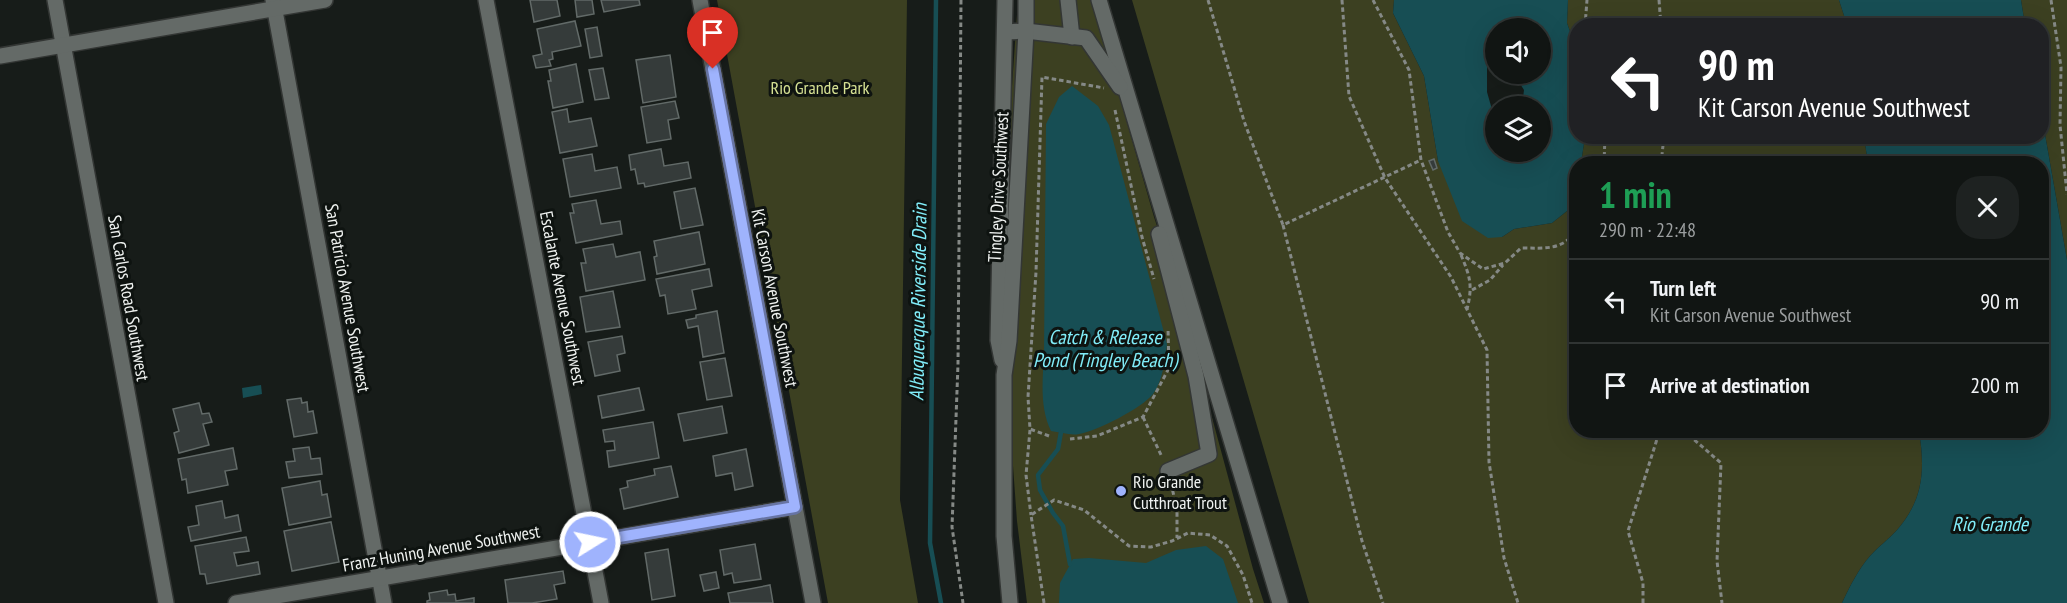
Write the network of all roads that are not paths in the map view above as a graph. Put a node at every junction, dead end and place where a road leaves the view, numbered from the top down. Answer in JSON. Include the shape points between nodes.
{"nodes":[{"id":1,"x":55,"y":0,"type":"edge"},
{"id":2,"x":325,"y":0,"type":"edge"},
{"id":3,"x":486,"y":0,"type":"edge"},
{"id":4,"x":700,"y":0,"type":"edge"},
{"id":5,"x":1005,"y":0,"type":"edge"},
{"id":6,"x":1026,"y":0,"type":"edge"},
{"id":7,"x":1068,"y":0,"type":"edge"},
{"id":8,"x":1099,"y":0,"type":"edge"},
{"id":9,"x":274,"y":4,"type":"edge"},
{"id":10,"x":1026,"y":31,"type":"junction"},
{"id":11,"x":1005,"y":32,"type":"junction"},
{"id":12,"x":1072,"y":37,"type":"junction"},
{"id":13,"x":63,"y":46,"type":"junction"},
{"id":14,"x":0,"y":56,"type":"edge"},
{"id":15,"x":1004,"y":375,"type":"junction"},
{"id":16,"x":1168,"y":471,"type":"dead end"},
{"id":17,"x":795,"y":507,"type":"junction"},
{"id":18,"x":590,"y":542,"type":"junction"},
{"id":19,"x":380,"y":578,"type":"junction"},
{"id":20,"x":166,"y":603,"type":"edge"},
{"id":21,"x":236,"y":603,"type":"edge"},
{"id":22,"x":384,"y":603,"type":"edge"},
{"id":23,"x":601,"y":603,"type":"edge"},
{"id":24,"x":813,"y":603,"type":"edge"},
{"id":25,"x":1010,"y":603,"type":"edge"},
{"id":26,"x":1280,"y":603,"type":"edge"}],
"edges":[{"from":1,"to":13,"type":"street","name":"San Carlos Road Southwest"},
{"from":2,"to":9,"type":"street"},
{"from":3,"to":18,"type":"street","name":"Escalante Avenue Southwest"},
{"from":4,"to":17,"type":"street","name":"Kit Carson Avenue Southwest"},
{"from":5,"to":11,"type":"street","name":"Tingley Drive Southwest"},
{"from":6,"to":10,"type":"street","name":"Tingley Drive Southwest"},
{"from":7,"to":12,"type":"street"},
{"from":8,"to":26,"type":"street"},
{"from":9,"to":13,"type":"street"},
{"from":9,"to":19,"type":"street","name":"San Patricio Avenue Southwest"},
{"from":10,"to":11,"type":"street"},
{"from":10,"to":12,"type":"street"},
{"from":10,"to":15,"type":"street","name":"Tingley Drive Southwest"},
{"from":11,"to":15,"type":"street","name":"Tingley Drive Southwest","via":[[998,340]]},
{"from":12,"to":16,"type":"street","via":[[1086,38],[1119,83],[1196,376],[1209,454]]},
{"from":13,"to":14,"type":"street"},
{"from":13,"to":20,"type":"street","name":"San Carlos Road Southwest"},
{"from":15,"to":25,"type":"street","name":"Tingley Drive Southwest","via":[[1004,536]]},
{"from":17,"to":18,"type":"street","name":"Franz Huning Avenue Southwest"},
{"from":17,"to":24,"type":"street","name":"Kit Carson Avenue Southwest"},
{"from":18,"to":19,"type":"street","name":"Franz Huning Avenue Southwest"},
{"from":18,"to":23,"type":"street","name":"Escalante Avenue Southwest"},
{"from":19,"to":21,"type":"street","name":"Franz Huning Avenue Southwest"},
{"from":19,"to":22,"type":"street","name":"San Patricio Avenue Southwest"}]}
